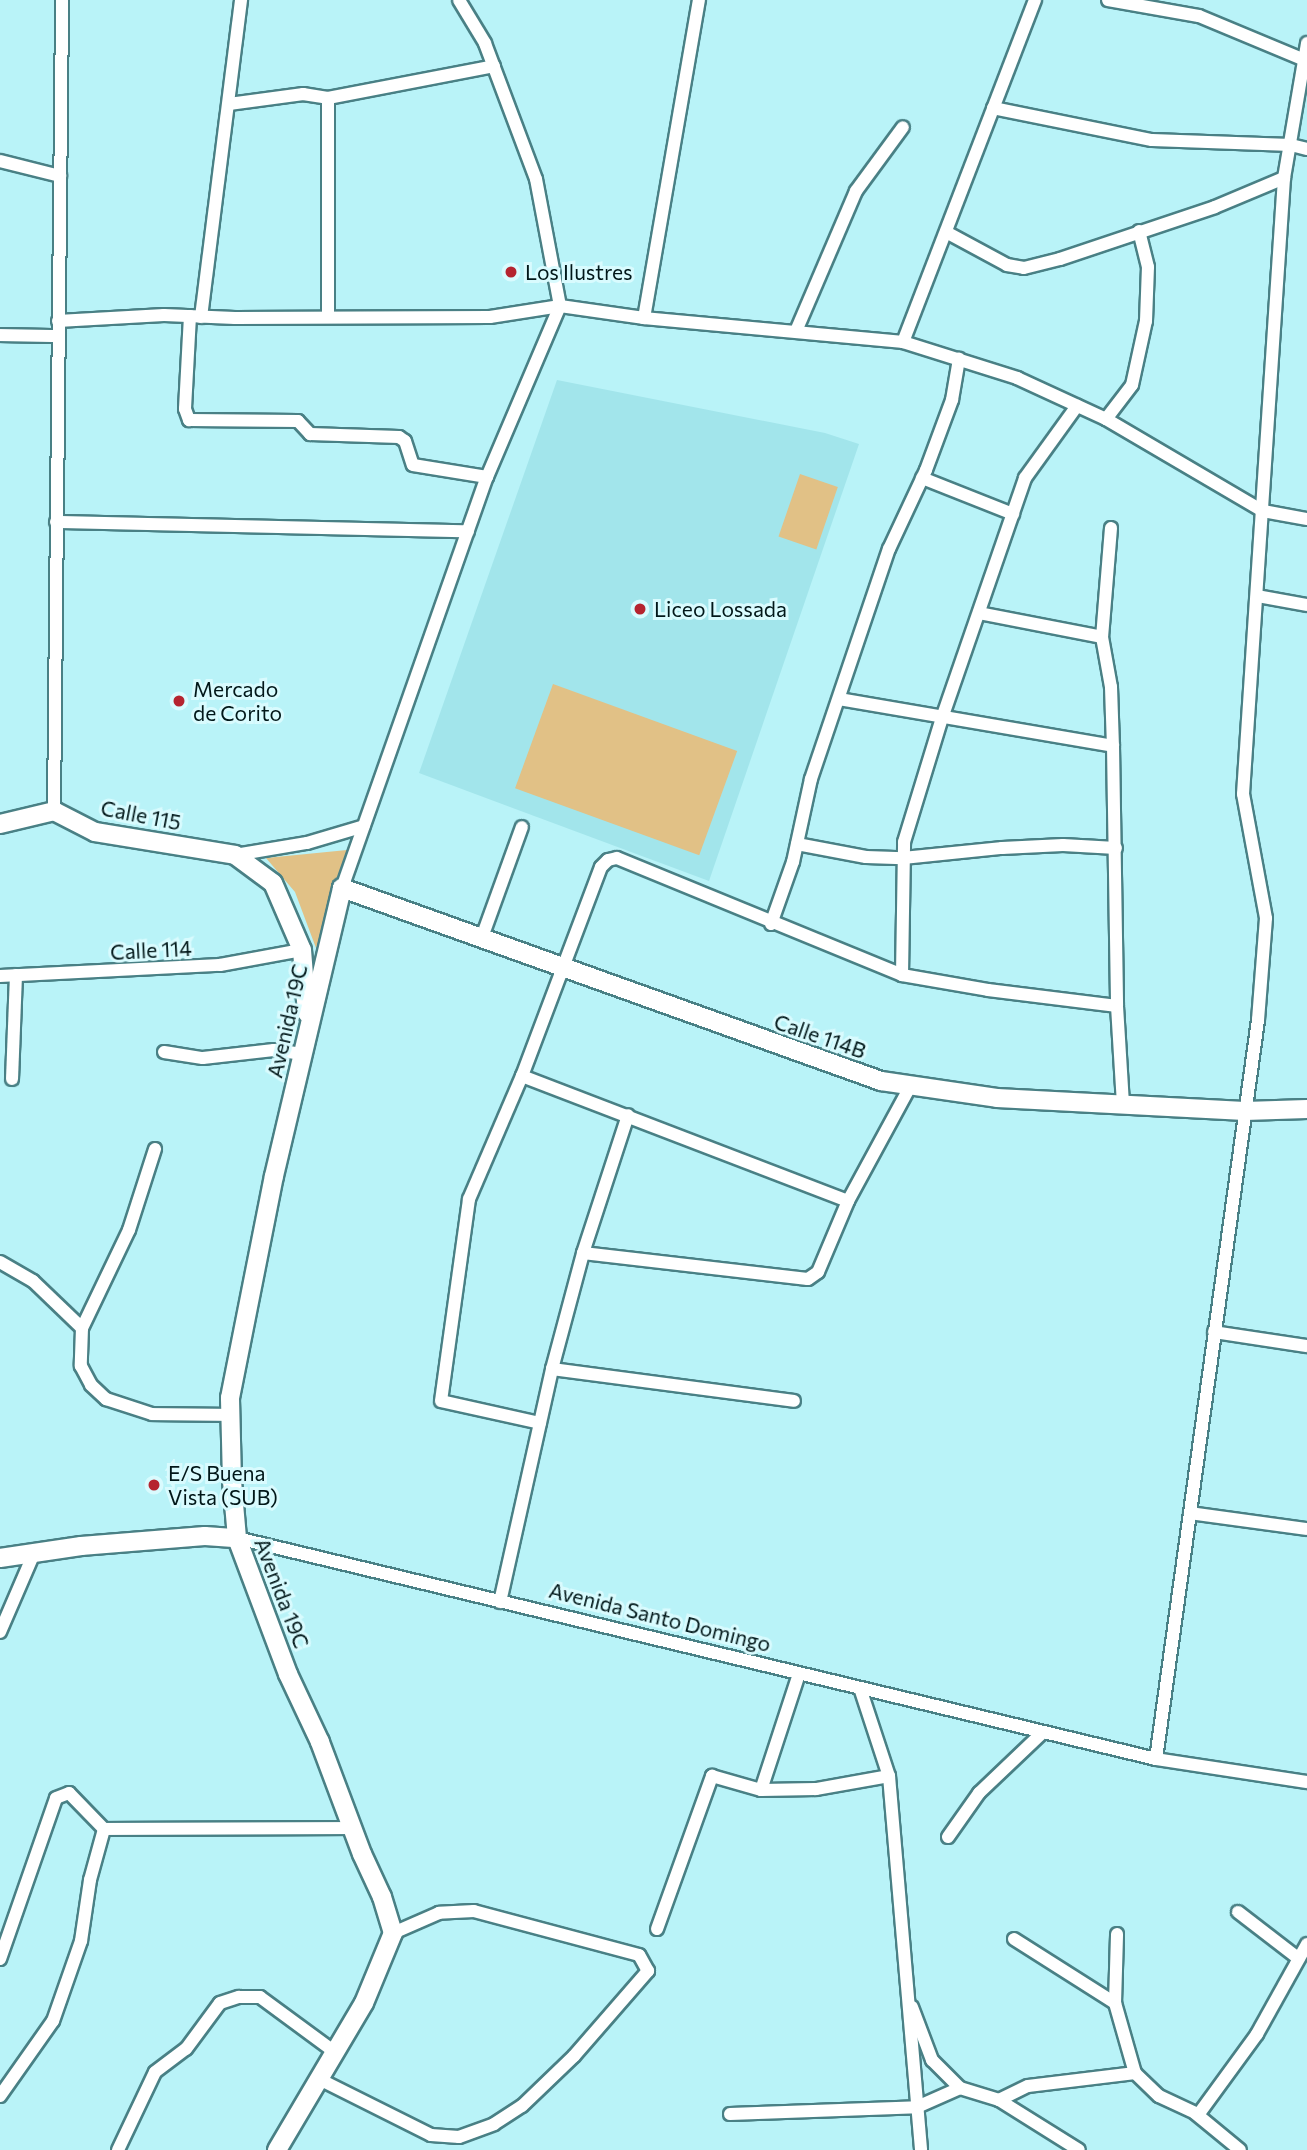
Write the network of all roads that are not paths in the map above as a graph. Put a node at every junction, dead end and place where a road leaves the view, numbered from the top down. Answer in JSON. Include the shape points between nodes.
{"nodes":[{"id":1,"x":62,"y":0,"type":"edge"},
{"id":2,"x":241,"y":0,"type":"edge"},
{"id":3,"x":459,"y":0,"type":"edge"},
{"id":4,"x":699,"y":0,"type":"edge"},
{"id":5,"x":1035,"y":0,"type":"edge"},
{"id":6,"x":1108,"y":0,"type":"edge"},
{"id":7,"x":1124,"y":1,"type":"edge"},
{"id":8,"x":1307,"y":43,"type":"edge"},
{"id":9,"x":1305,"y":61,"type":"edge"},
{"id":10,"x":494,"y":66,"type":"junction"},
{"id":11,"x":328,"y":99,"type":"junction"},
{"id":12,"x":229,"y":104,"type":"junction"},
{"id":13,"x":993,"y":108,"type":"junction"},
{"id":14,"x":903,"y":127,"type":"dead end"},
{"id":15,"x":1291,"y":145,"type":"junction"},
{"id":16,"x":1307,"y":149,"type":"edge"},
{"id":17,"x":0,"y":161,"type":"edge"},
{"id":18,"x":60,"y":176,"type":"junction"},
{"id":19,"x":1284,"y":178,"type":"junction"},
{"id":20,"x":1139,"y":231,"type":"junction"},
{"id":21,"x":946,"y":232,"type":"junction"},
{"id":22,"x":560,"y":306,"type":"junction"},
{"id":23,"x":196,"y":316,"type":"junction"},
{"id":24,"x":328,"y":316,"type":"junction"},
{"id":25,"x":645,"y":318,"type":"junction"},
{"id":26,"x":58,"y":321,"type":"junction"},
{"id":27,"x":796,"y":331,"type":"junction"},
{"id":28,"x":0,"y":335,"type":"edge"},
{"id":29,"x":59,"y":336,"type":"junction"},
{"id":30,"x":903,"y":342,"type":"junction"},
{"id":31,"x":958,"y":359,"type":"junction"},
{"id":32,"x":1077,"y":406,"type":"junction"},
{"id":33,"x":1105,"y":419,"type":"junction"},
{"id":34,"x":487,"y":477,"type":"junction"},
{"id":35,"x":922,"y":478,"type":"junction"},
{"id":36,"x":1263,"y":511,"type":"junction"},
{"id":37,"x":1013,"y":514,"type":"junction"},
{"id":38,"x":1307,"y":519,"type":"edge"},
{"id":39,"x":56,"y":522,"type":"junction"},
{"id":40,"x":1111,"y":528,"type":"dead end"},
{"id":41,"x":468,"y":531,"type":"junction"},
{"id":42,"x":1257,"y":596,"type":"junction"},
{"id":43,"x":1307,"y":604,"type":"edge"},
{"id":44,"x":979,"y":613,"type":"junction"},
{"id":45,"x":1102,"y":637,"type":"junction"},
{"id":46,"x":839,"y":699,"type":"junction"},
{"id":47,"x":942,"y":718,"type":"junction"},
{"id":48,"x":1113,"y":746,"type":"junction"},
{"id":49,"x":54,"y":811,"type":"junction"},
{"id":50,"x":0,"y":824,"type":"edge"},
{"id":51,"x":364,"y":826,"type":"junction"},
{"id":52,"x":522,"y":827,"type":"dead end"},
{"id":53,"x":797,"y":844,"type":"junction"},
{"id":54,"x":1116,"y":848,"type":"junction"},
{"id":55,"x":235,"y":855,"type":"junction"},
{"id":56,"x":903,"y":858,"type":"junction"},
{"id":57,"x":342,"y":888,"type":"junction"},
{"id":58,"x":771,"y":924,"type":"junction"},
{"id":59,"x":481,"y":940,"type":"junction"},
{"id":60,"x":302,"y":950,"type":"junction"},
{"id":61,"x":564,"y":970,"type":"junction"},
{"id":62,"x":16,"y":975,"type":"junction"},
{"id":63,"x":902,"y":975,"type":"junction"},
{"id":64,"x":0,"y":976,"type":"edge"},
{"id":65,"x":1117,"y":1006,"type":"junction"},
{"id":66,"x":308,"y":1031,"type":"junction"},
{"id":67,"x":164,"y":1052,"type":"dead end"},
{"id":68,"x":303,"y":1054,"type":"junction"},
{"id":69,"x":522,"y":1076,"type":"junction"},
{"id":70,"x":12,"y":1079,"type":"dead end"},
{"id":71,"x":910,"y":1087,"type":"junction"},
{"id":72,"x":1123,"y":1103,"type":"junction"},
{"id":73,"x":1307,"y":1109,"type":"edge"},
{"id":74,"x":1245,"y":1111,"type":"junction"},
{"id":75,"x":628,"y":1115,"type":"junction"},
{"id":76,"x":155,"y":1149,"type":"dead end"},
{"id":77,"x":848,"y":1201,"type":"junction"},
{"id":78,"x":583,"y":1253,"type":"junction"},
{"id":79,"x":0,"y":1262,"type":"edge"},
{"id":80,"x":82,"y":1328,"type":"junction"},
{"id":81,"x":1214,"y":1332,"type":"junction"},
{"id":82,"x":1307,"y":1346,"type":"edge"},
{"id":83,"x":552,"y":1369,"type":"junction"},
{"id":84,"x":794,"y":1401,"type":"dead end"},
{"id":85,"x":231,"y":1415,"type":"junction"},
{"id":86,"x":540,"y":1423,"type":"junction"},
{"id":87,"x":1190,"y":1513,"type":"junction"},
{"id":88,"x":1307,"y":1529,"type":"edge"},
{"id":89,"x":237,"y":1538,"type":"junction"},
{"id":90,"x":34,"y":1553,"type":"junction"},
{"id":91,"x":0,"y":1558,"type":"edge"},
{"id":92,"x":500,"y":1602,"type":"junction"},
{"id":93,"x":0,"y":1632,"type":"edge"},
{"id":94,"x":799,"y":1674,"type":"junction"},
{"id":95,"x":860,"y":1688,"type":"junction"},
{"id":96,"x":1043,"y":1732,"type":"junction"},
{"id":97,"x":1156,"y":1759,"type":"junction"},
{"id":98,"x":890,"y":1776,"type":"junction"},
{"id":99,"x":1307,"y":1782,"type":"edge"},
{"id":100,"x":761,"y":1790,"type":"junction"},
{"id":101,"x":352,"y":1828,"type":"junction"},
{"id":102,"x":104,"y":1829,"type":"junction"},
{"id":103,"x":948,"y":1837,"type":"dead end"},
{"id":104,"x":1238,"y":1912,"type":"dead end"},
{"id":105,"x":657,"y":1929,"type":"dead end"},
{"id":106,"x":393,"y":1933,"type":"junction"},
{"id":107,"x":1117,"y":1934,"type":"dead end"},
{"id":108,"x":1014,"y":1939,"type":"dead end"},
{"id":109,"x":1307,"y":1944,"type":"edge"},
{"id":110,"x":1298,"y":1958,"type":"junction"},
{"id":111,"x":0,"y":1959,"type":"edge"},
{"id":112,"x":907,"y":1994,"type":"junction"},
{"id":113,"x":1115,"y":2003,"type":"junction"},
{"id":114,"x":335,"y":2052,"type":"junction"},
{"id":115,"x":1135,"y":2074,"type":"junction"},
{"id":116,"x":319,"y":2078,"type":"junction"},
{"id":117,"x":960,"y":2088,"type":"junction"},
{"id":118,"x":0,"y":2096,"type":"edge"},
{"id":119,"x":999,"y":2100,"type":"junction"},
{"id":120,"x":917,"y":2107,"type":"junction"},
{"id":121,"x":730,"y":2114,"type":"dead end"},
{"id":122,"x":1198,"y":2115,"type":"junction"},
{"id":123,"x":118,"y":2150,"type":"edge"},
{"id":124,"x":277,"y":2150,"type":"edge"},
{"id":125,"x":921,"y":2150,"type":"edge"},
{"id":126,"x":1079,"y":2150,"type":"edge"},
{"id":127,"x":1240,"y":2150,"type":"edge"}],
"edges":[{"from":1,"to":18,"type":"street"},
{"from":2,"to":12,"type":"street"},
{"from":3,"to":10,"type":"street"},
{"from":4,"to":25,"type":"street"},
{"from":5,"to":13,"type":"street"},
{"from":6,"to":7,"type":"street"},
{"from":7,"to":9,"type":"street","via":[[1199,16]]},
{"from":8,"to":9,"type":"street"},
{"from":9,"to":15,"type":"street"},
{"from":10,"to":11,"type":"street"},
{"from":10,"to":22,"type":"street","via":[[536,179]]},
{"from":11,"to":12,"type":"street","via":[[303,94]]},
{"from":11,"to":24,"type":"street"},
{"from":12,"to":23,"type":"street"},
{"from":13,"to":15,"type":"street","via":[[1152,140]]},
{"from":13,"to":21,"type":"street"},
{"from":14,"to":27,"type":"street","via":[[856,191]]},
{"from":15,"to":16,"type":"street"},
{"from":15,"to":19,"type":"street"},
{"from":17,"to":18,"type":"street"},
{"from":18,"to":26,"type":"street"},
{"from":19,"to":20,"type":"street","via":[[1215,207]]},
{"from":19,"to":36,"type":"street"},
{"from":20,"to":21,"type":"street","via":[[1024,268],[1007,265]]},
{"from":20,"to":33,"type":"street","via":[[1148,267],[1146,321],[1132,385]]},
{"from":21,"to":30,"type":"street"},
{"from":22,"to":24,"type":"street","via":[[490,317]]},
{"from":22,"to":25,"type":"street"},
{"from":22,"to":34,"type":"street"},
{"from":23,"to":24,"type":"street"},
{"from":23,"to":26,"type":"street"},
{"from":23,"to":34,"type":"street","via":[[185,410],[189,420],[298,421],[310,434],[399,437],[405,441],[413,465]]},
{"from":25,"to":27,"type":"street"},
{"from":26,"to":29,"type":"street"},
{"from":27,"to":30,"type":"street"},
{"from":28,"to":29,"type":"street"},
{"from":29,"to":39,"type":"street"},
{"from":30,"to":31,"type":"street"},
{"from":31,"to":32,"type":"street","via":[[1017,377]]},
{"from":31,"to":35,"type":"street","via":[[953,400]]},
{"from":32,"to":33,"type":"street"},
{"from":32,"to":37,"type":"street","via":[[1025,478]]},
{"from":33,"to":36,"type":"street"},
{"from":34,"to":41,"type":"street"},
{"from":35,"to":37,"type":"street"},
{"from":35,"to":46,"type":"street","via":[[889,549]]},
{"from":36,"to":38,"type":"street"},
{"from":36,"to":42,"type":"street"},
{"from":37,"to":44,"type":"street"},
{"from":39,"to":41,"type":"street"},
{"from":39,"to":49,"type":"street"},
{"from":40,"to":45,"type":"street"},
{"from":41,"to":51,"type":"street"},
{"from":42,"to":43,"type":"street"},
{"from":42,"to":74,"type":"street","via":[[1243,794],[1266,918]]},
{"from":44,"to":45,"type":"street"},
{"from":44,"to":47,"type":"street"},
{"from":45,"to":48,"type":"street","via":[[1111,688]]},
{"from":46,"to":47,"type":"street"},
{"from":46,"to":53,"type":"street","via":[[811,779]]},
{"from":47,"to":48,"type":"street"},
{"from":47,"to":56,"type":"street"},
{"from":48,"to":54,"type":"street"},
{"from":49,"to":50,"type":"street"},
{"from":49,"to":55,"type":"street","name":"Calle 115","via":[[94,832]]},
{"from":51,"to":55,"type":"street","via":[[307,843]]},
{"from":51,"to":57,"type":"street"},
{"from":52,"to":59,"type":"street"},
{"from":53,"to":56,"type":"street","via":[[866,857]]},
{"from":53,"to":58,"type":"street"},
{"from":54,"to":56,"type":"street","via":[[1063,845]]},
{"from":54,"to":65,"type":"street"},
{"from":55,"to":60,"type":"street","via":[[273,883]]},
{"from":56,"to":63,"type":"street"},
{"from":57,"to":59,"type":"street","name":"Calle 114B"},
{"from":57,"to":66,"type":"street","name":"Avenida 19C"},
{"from":58,"to":61,"type":"street","via":[[617,858],[601,867]]},
{"from":58,"to":63,"type":"street"},
{"from":59,"to":61,"type":"street","name":"Calle 114B"},
{"from":60,"to":62,"type":"street","name":"Calle 114","via":[[220,965]]},
{"from":60,"to":66,"type":"street"},
{"from":61,"to":69,"type":"street"},
{"from":61,"to":71,"type":"street","name":"Calle 114B","via":[[881,1081]]},
{"from":62,"to":64,"type":"street","name":"Calle 114"},
{"from":62,"to":70,"type":"street"},
{"from":63,"to":65,"type":"street"},
{"from":65,"to":72,"type":"street"},
{"from":66,"to":68,"type":"street","name":"Avenida 19C"},
{"from":67,"to":68,"type":"street","via":[[203,1058],[274,1049]]},
{"from":68,"to":85,"type":"street","name":"Avenida 19C","via":[[271,1189],[230,1398]]},
{"from":69,"to":75,"type":"street"},
{"from":69,"to":86,"type":"street","via":[[469,1199],[441,1401]]},
{"from":71,"to":72,"type":"street","name":"Calle 114B","via":[[998,1098]]},
{"from":71,"to":77,"type":"street"},
{"from":72,"to":74,"type":"street","name":"Calle 114B"},
{"from":73,"to":74,"type":"street","name":"Calle 114B"},
{"from":74,"to":81,"type":"street"},
{"from":75,"to":77,"type":"street"},
{"from":75,"to":78,"type":"street"},
{"from":76,"to":80,"type":"street","via":[[129,1230]]},
{"from":77,"to":78,"type":"street","via":[[818,1272],[808,1279]]},
{"from":78,"to":83,"type":"street"},
{"from":79,"to":80,"type":"street","via":[[33,1281]]},
{"from":80,"to":85,"type":"street","via":[[81,1366],[91,1385],[106,1399],[152,1414]]},
{"from":81,"to":82,"type":"street"},
{"from":81,"to":87,"type":"street"},
{"from":83,"to":84,"type":"street"},
{"from":83,"to":86,"type":"street"},
{"from":85,"to":89,"type":"street","name":"Avenida 19C"},
{"from":86,"to":92,"type":"street"},
{"from":87,"to":88,"type":"street"},
{"from":87,"to":97,"type":"street"},
{"from":89,"to":90,"type":"street","name":"Avenida Santo Domingo","via":[[191,1537]]},
{"from":89,"to":92,"type":"street","name":"Avenida Santo Domingo"},
{"from":89,"to":101,"type":"street","name":"Avenida 19C"},
{"from":90,"to":91,"type":"street","name":"Avenida Santo Domingo"},
{"from":90,"to":93,"type":"street"},
{"from":92,"to":94,"type":"street","name":"Avenida Santo Domingo"},
{"from":94,"to":95,"type":"street","name":"Avenida Santo Domingo"},
{"from":94,"to":100,"type":"street"},
{"from":95,"to":96,"type":"street","name":"Avenida Santo Domingo"},
{"from":95,"to":98,"type":"street"},
{"from":96,"to":97,"type":"street","name":"Avenida Santo Domingo"},
{"from":96,"to":103,"type":"street","via":[[979,1793]]},
{"from":97,"to":99,"type":"street","name":"Avenida Santo Domingo"},
{"from":98,"to":100,"type":"street","via":[[816,1789]]},
{"from":98,"to":112,"type":"street"},
{"from":100,"to":105,"type":"street","via":[[712,1776]]},
{"from":101,"to":102,"type":"street"},
{"from":101,"to":106,"type":"street","name":"Avenida 19C"},
{"from":102,"to":111,"type":"street","via":[[69,1793],[56,1798]]},
{"from":102,"to":118,"type":"street","via":[[81,1941],[52,2021]]},
{"from":104,"to":110,"type":"street"},
{"from":106,"to":114,"type":"street","via":[[364,2003]]},
{"from":106,"to":116,"type":"street","via":[[439,1913],[474,1910],[639,1955],[648,1971],[574,2056],[522,2106],[494,2124],[459,2137],[431,2135]]},
{"from":107,"to":113,"type":"street"},
{"from":108,"to":113,"type":"street"},
{"from":109,"to":110,"type":"street"},
{"from":110,"to":122,"type":"street","via":[[1257,2034]]},
{"from":112,"to":117,"type":"street","via":[[932,2060]]},
{"from":112,"to":120,"type":"street"},
{"from":113,"to":115,"type":"street"},
{"from":114,"to":116,"type":"street"},
{"from":114,"to":123,"type":"street","via":[[260,1997],[220,2003],[186,2049],[155,2072]]},
{"from":115,"to":119,"type":"street","via":[[1028,2086]]},
{"from":115,"to":122,"type":"street","via":[[1159,2096]]},
{"from":116,"to":124,"type":"street"},
{"from":117,"to":119,"type":"street"},
{"from":117,"to":120,"type":"street"},
{"from":119,"to":126,"type":"street"},
{"from":120,"to":121,"type":"street"},
{"from":120,"to":125,"type":"street"},
{"from":122,"to":127,"type":"street"}]}
